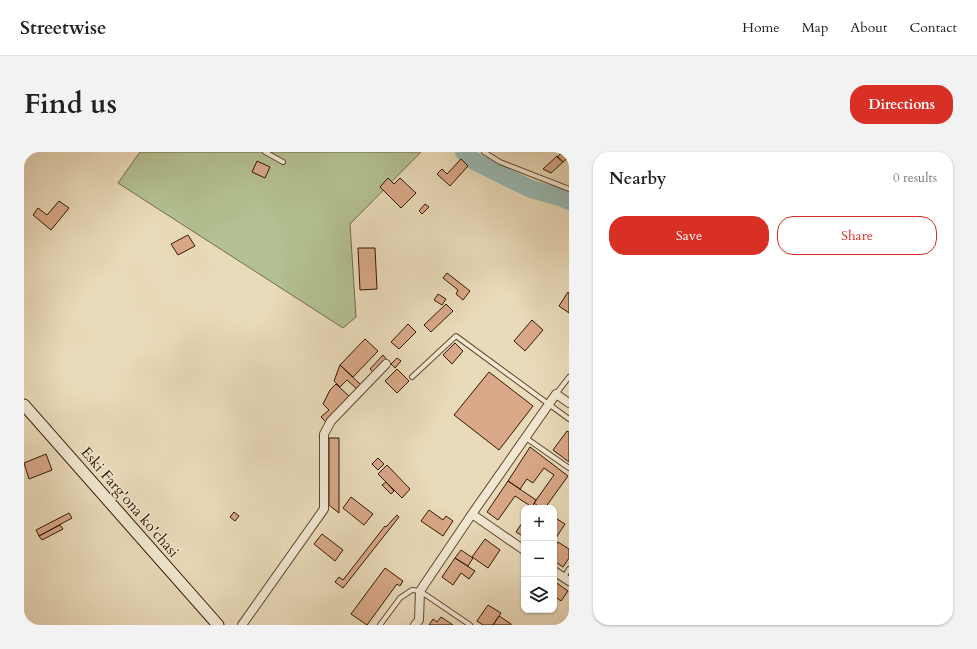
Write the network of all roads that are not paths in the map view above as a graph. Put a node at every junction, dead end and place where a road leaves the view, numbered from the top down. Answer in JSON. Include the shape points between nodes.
{"nodes":[{"id":1,"x":265,"y":152,"type":"edge"},
{"id":2,"x":484,"y":152,"type":"edge"},
{"id":3,"x":283,"y":162,"type":"dead end"},
{"id":4,"x":569,"y":189,"type":"edge"},
{"id":5,"x":386,"y":364,"type":"dead end"},
{"id":6,"x":412,"y":377,"type":"dead end"},
{"id":7,"x":569,"y":377,"type":"edge"},
{"id":8,"x":556,"y":394,"type":"junction"},
{"id":9,"x":549,"y":403,"type":"junction"},
{"id":10,"x":569,"y":403,"type":"edge"},
{"id":11,"x":24,"y":405,"type":"edge"},
{"id":12,"x":569,"y":419,"type":"edge"},
{"id":13,"x":526,"y":438,"type":"junction"},
{"id":14,"x":569,"y":468,"type":"edge"},
{"id":15,"x":472,"y":514,"type":"junction"},
{"id":16,"x":521,"y":548,"type":"edge"},
{"id":17,"x":569,"y":569,"type":"edge"},
{"id":18,"x":557,"y":572,"type":"edge"},
{"id":19,"x":566,"y":579,"type":"edge"},
{"id":20,"x":420,"y":591,"type":"junction"},
{"id":21,"x":213,"y":623,"type":"edge"},
{"id":22,"x":242,"y":625,"type":"edge"},
{"id":23,"x":380,"y":625,"type":"edge"},
{"id":24,"x":415,"y":625,"type":"edge"},
{"id":25,"x":470,"y":625,"type":"edge"}],
"edges":[{"from":1,"to":3,"type":"lane"},
{"from":2,"to":4,"type":"lane","via":[[500,162]]},
{"from":5,"to":22,"type":"street","via":[[331,421],[324,434],[324,509]]},
{"from":6,"to":9,"type":"lane","via":[[456,336]]},
{"from":7,"to":8,"type":"lane"},
{"from":8,"to":9,"type":"street"},
{"from":8,"to":10,"type":"street"},
{"from":9,"to":12,"type":"lane"},
{"from":9,"to":13,"type":"street"},
{"from":11,"to":21,"type":"main road","name":"Eski Farg'ona ko'chasi"},
{"from":13,"to":14,"type":"lane"},
{"from":13,"to":15,"type":"street"},
{"from":15,"to":16,"type":"street"},
{"from":15,"to":20,"type":"street"},
{"from":17,"to":19,"type":"lane"},
{"from":18,"to":19,"type":"street"},
{"from":20,"to":23,"type":"lane","via":[[412,590],[400,598]]},
{"from":20,"to":24,"type":"street","via":[[419,620]]},
{"from":20,"to":25,"type":"lane"}]}
